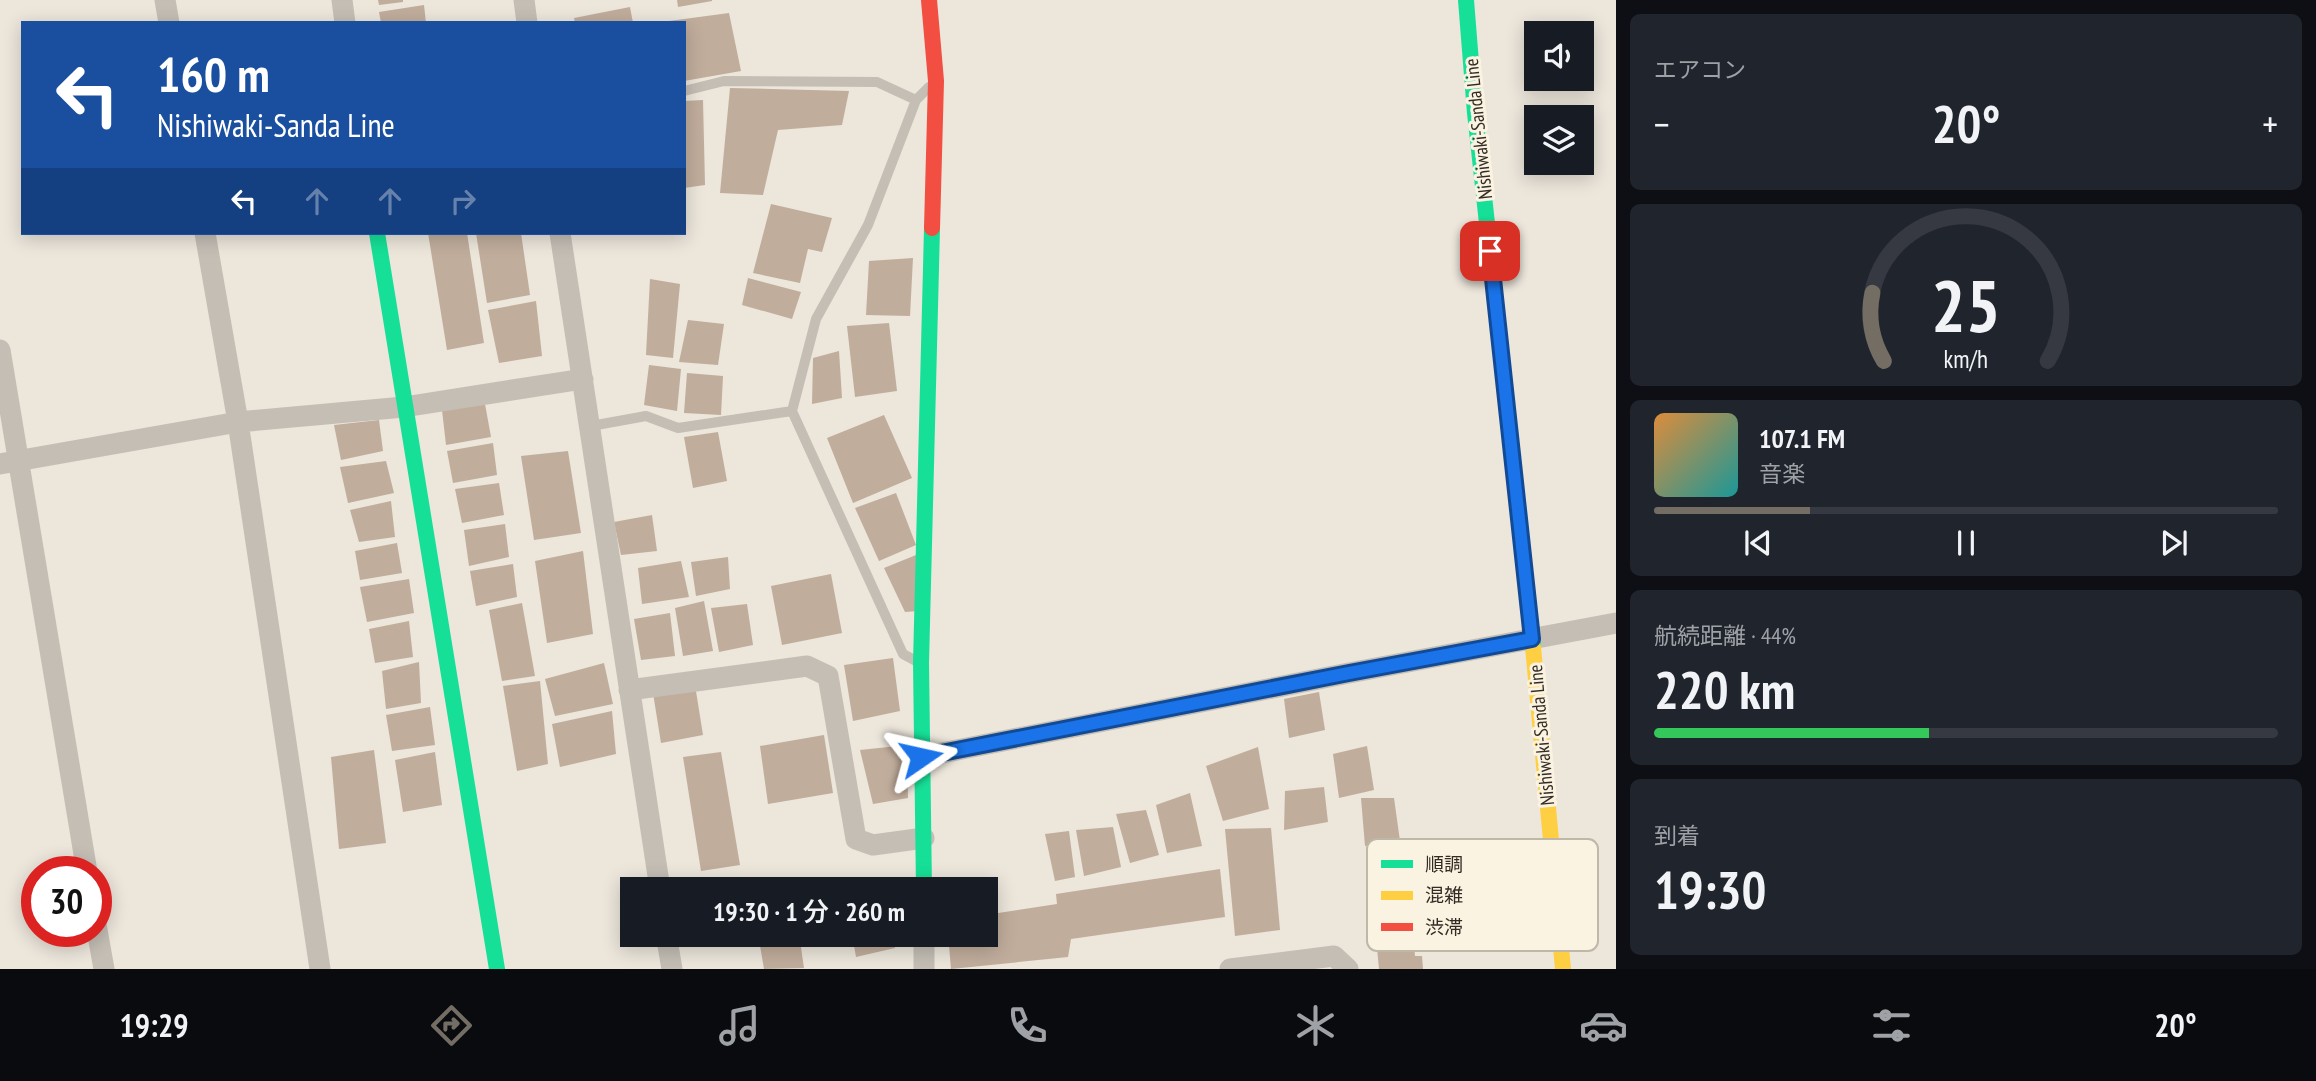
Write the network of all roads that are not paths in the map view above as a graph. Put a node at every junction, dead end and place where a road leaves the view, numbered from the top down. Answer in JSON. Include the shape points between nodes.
{"nodes":[{"id":1,"x":165,"y":0,"type":"edge"},
{"id":2,"x":342,"y":0,"type":"edge"},
{"id":3,"x":524,"y":0,"type":"edge"},
{"id":4,"x":929,"y":0,"type":"edge"},
{"id":5,"x":1466,"y":0,"type":"edge"},
{"id":6,"x":169,"y":21,"type":"edge"},
{"id":7,"x":345,"y":21,"type":"edge"},
{"id":8,"x":527,"y":21,"type":"edge"},
{"id":9,"x":936,"y":81,"type":"junction"},
{"id":10,"x":686,"y":90,"type":"edge"},
{"id":11,"x":916,"y":100,"type":"junction"},
{"id":12,"x":205,"y":235,"type":"edge"},
{"id":13,"x":377,"y":235,"type":"edge"},
{"id":14,"x":560,"y":235,"type":"edge"},
{"id":15,"x":0,"y":351,"type":"edge"},
{"id":16,"x":583,"y":379,"type":"junction"},
{"id":17,"x":404,"y":407,"type":"junction"},
{"id":18,"x":792,"y":411,"type":"junction"},
{"id":19,"x":238,"y":422,"type":"junction"},
{"id":20,"x":591,"y":426,"type":"junction"},
{"id":21,"x":9,"y":463,"type":"edge"},
{"id":22,"x":1616,"y":623,"type":"edge"},
{"id":23,"x":1532,"y":639,"type":"junction"},
{"id":24,"x":920,"y":663,"type":"junction"},
{"id":25,"x":629,"y":690,"type":"junction"},
{"id":26,"x":921,"y":757,"type":"junction"},
{"id":27,"x":925,"y":838,"type":"junction"},
{"id":28,"x":1551,"y":839,"type":"edge"},
{"id":29,"x":84,"y":856,"type":"edge"},
{"id":30,"x":658,"y":877,"type":"edge"},
{"id":31,"x":924,"y":877,"type":"edge"},
{"id":32,"x":100,"y":947,"type":"edge"},
{"id":33,"x":668,"y":947,"type":"edge"},
{"id":34,"x":924,"y":947,"type":"edge"},
{"id":35,"x":1561,"y":951,"type":"edge"},
{"id":36,"x":104,"y":969,"type":"edge"},
{"id":37,"x":320,"y":969,"type":"edge"},
{"id":38,"x":497,"y":969,"type":"edge"},
{"id":39,"x":672,"y":969,"type":"edge"},
{"id":40,"x":924,"y":969,"type":"edge"},
{"id":41,"x":1230,"y":969,"type":"edge"},
{"id":42,"x":1348,"y":969,"type":"edge"},
{"id":43,"x":1563,"y":969,"type":"edge"}],
"edges":[{"from":1,"to":6,"type":"street"},
{"from":2,"to":7,"type":"street"},
{"from":3,"to":8,"type":"street"},
{"from":4,"to":9,"type":"street"},
{"from":5,"to":23,"type":"street","name":"Nishiwaki-Sanda Line"},
{"from":9,"to":11,"type":"lane"},
{"from":9,"to":24,"type":"street"},
{"from":10,"to":11,"type":"lane","via":[[724,81],[877,82]]},
{"from":11,"to":18,"type":"lane","via":[[868,225],[816,319]]},
{"from":12,"to":19,"type":"street"},
{"from":13,"to":17,"type":"street"},
{"from":14,"to":16,"type":"street"},
{"from":15,"to":21,"type":"street"},
{"from":16,"to":17,"type":"street"},
{"from":16,"to":20,"type":"street"},
{"from":17,"to":19,"type":"street"},
{"from":17,"to":38,"type":"street"},
{"from":18,"to":20,"type":"lane","via":[[678,428],[646,416]]},
{"from":18,"to":24,"type":"lane","via":[[903,654]]},
{"from":19,"to":21,"type":"street"},
{"from":19,"to":37,"type":"street"},
{"from":20,"to":25,"type":"street"},
{"from":21,"to":29,"type":"street"},
{"from":22,"to":23,"type":"street"},
{"from":23,"to":26,"type":"street"},
{"from":23,"to":28,"type":"street","name":"Nishiwaki-Sanda Line"},
{"from":24,"to":26,"type":"street"},
{"from":25,"to":27,"type":"street","via":[[807,666],[828,676],[856,839],[873,845]]},
{"from":25,"to":30,"type":"street"},
{"from":26,"to":27,"type":"street"},
{"from":27,"to":31,"type":"street"},
{"from":32,"to":36,"type":"street"},
{"from":33,"to":39,"type":"street"},
{"from":34,"to":40,"type":"street"},
{"from":35,"to":43,"type":"street","name":"Nishiwaki-Sanda Line"},
{"from":41,"to":42,"type":"street","via":[[1334,956]]}]}
